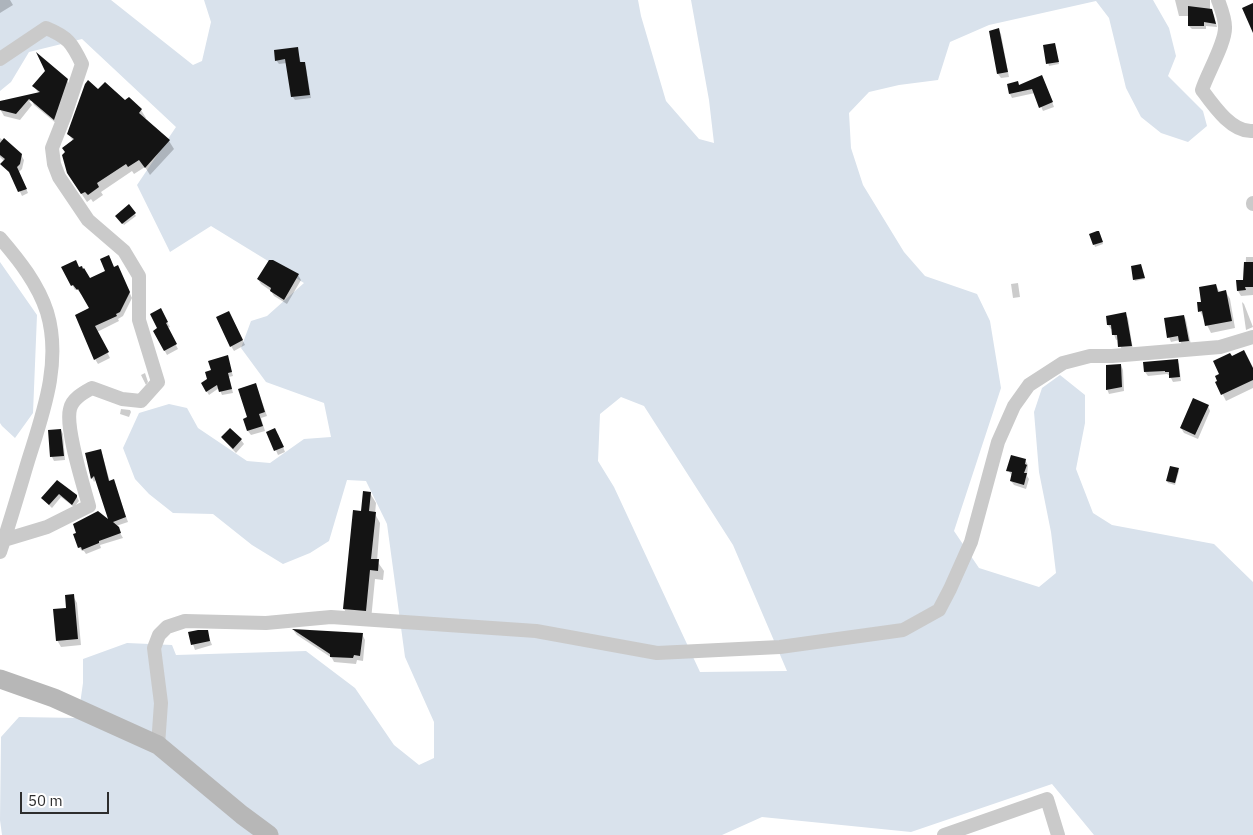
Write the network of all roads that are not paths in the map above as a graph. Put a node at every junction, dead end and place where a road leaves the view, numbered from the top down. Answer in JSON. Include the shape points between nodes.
{"nodes":[{"id":1,"x":1218,"y":0,"type":"edge"},
{"id":2,"x":0,"y":59,"type":"edge"},
{"id":3,"x":1253,"y":131,"type":"edge"},
{"id":4,"x":0,"y":238,"type":"edge"},
{"id":5,"x":1253,"y":337,"type":"edge"},
{"id":6,"x":2,"y":546,"type":"edge"},
{"id":7,"x":0,"y":679,"type":"edge"},
{"id":8,"x":158,"y":745,"type":"junction"},
{"id":9,"x":269,"y":835,"type":"edge"},
{"id":10,"x":944,"y":835,"type":"edge"},
{"id":11,"x":1058,"y":835,"type":"edge"}],
"edges":[{"from":1,"to":3,"type":"street","via":[[1225,28],[1202,90],[1221,116]]},
{"from":2,"to":6,"type":"street","via":[[46,28],[72,43],[82,64],[52,148],[54,164],[88,220],[124,250],[138,276],[139,320],[158,382],[141,402],[92,388],[80,394],[70,408],[68,424],[88,506],[47,528]]},
{"from":4,"to":6,"type":"street","via":[[32,280],[46,311],[53,345],[45,406]]},
{"from":5,"to":8,"type":"street","via":[[1220,347],[1090,356],[1063,363],[1029,385],[1014,406],[998,442],[971,542],[950,589],[939,610],[903,630],[780,646],[657,653],[536,630],[331,617],[266,623],[185,621],[167,627],[159,635],[154,648],[161,703]]},
{"from":7,"to":8,"type":"street","via":[[54,698]]},
{"from":8,"to":9,"type":"street"},
{"from":10,"to":11,"type":"street","via":[[1047,799]]}]}
